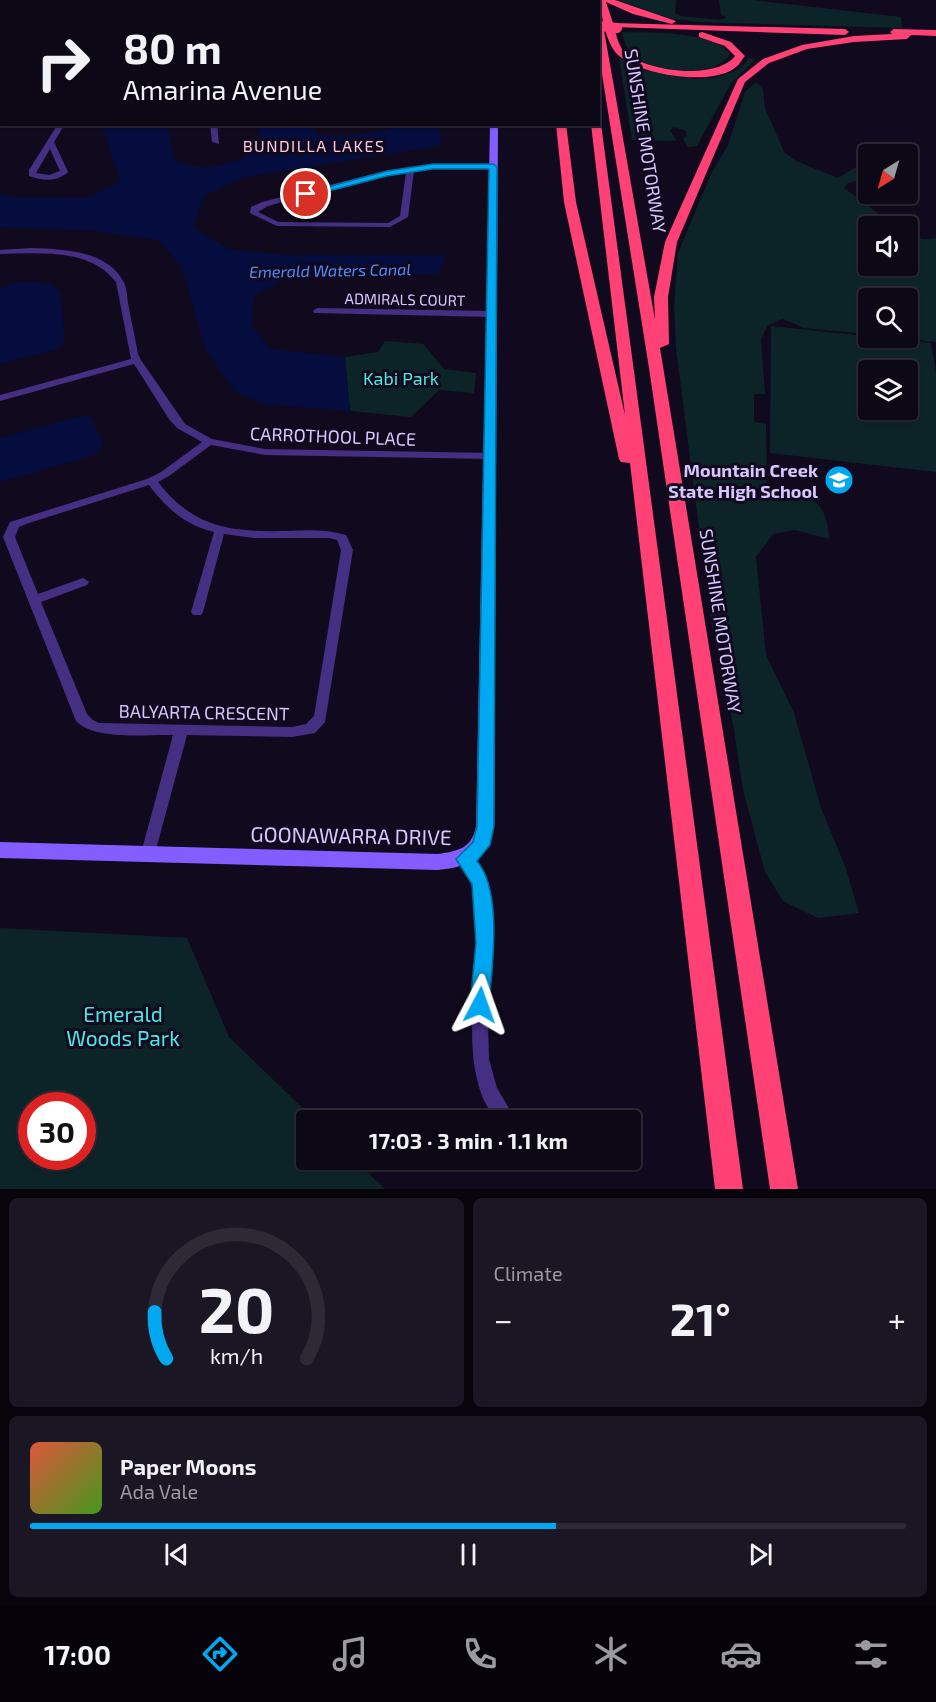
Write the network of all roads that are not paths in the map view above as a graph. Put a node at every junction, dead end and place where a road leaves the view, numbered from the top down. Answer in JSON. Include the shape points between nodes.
{"nodes":[{"id":1,"x":601,"y":0,"type":"edge"},
{"id":2,"x":608,"y":0,"type":"edge"},
{"id":3,"x":600,"y":25,"type":"edge"},
{"id":4,"x":617,"y":26,"type":"junction"},
{"id":5,"x":747,"y":30,"type":"junction"},
{"id":6,"x":600,"y":31,"type":"edge"},
{"id":7,"x":679,"y":32,"type":"junction"},
{"id":8,"x":936,"y":33,"type":"edge"},
{"id":9,"x":907,"y":36,"type":"junction"},
{"id":10,"x":61,"y":126,"type":"edge"},
{"id":11,"x":213,"y":126,"type":"edge"},
{"id":12,"x":494,"y":126,"type":"edge"},
{"id":13,"x":561,"y":126,"type":"edge"},
{"id":14,"x":596,"y":126,"type":"edge"},
{"id":15,"x":216,"y":142,"type":"dead end"},
{"id":16,"x":51,"y":143,"type":"junction"},
{"id":17,"x":493,"y":167,"type":"junction"},
{"id":18,"x":410,"y":170,"type":"junction"},
{"id":19,"x":0,"y":252,"type":"edge"},
{"id":20,"x":317,"y":311,"type":"dead end"},
{"id":21,"x":492,"y":314,"type":"junction"},
{"id":22,"x":136,"y":360,"type":"junction"},
{"id":23,"x":656,"y":368,"type":"junction"},
{"id":24,"x":0,"y":398,"type":"edge"},
{"id":25,"x":209,"y":442,"type":"junction"},
{"id":26,"x":490,"y":456,"type":"junction"},
{"id":27,"x":640,"y":477,"type":"junction"},
{"id":28,"x":151,"y":481,"type":"junction"},
{"id":29,"x":219,"y":532,"type":"junction"},
{"id":30,"x":83,"y":582,"type":"dead end"},
{"id":31,"x":36,"y":599,"type":"junction"},
{"id":32,"x":197,"y":612,"type":"dead end"},
{"id":33,"x":180,"y":731,"type":"junction"},
{"id":34,"x":0,"y":850,"type":"edge"},
{"id":35,"x":148,"y":853,"type":"junction"},
{"id":36,"x":464,"y":859,"type":"junction"},
{"id":37,"x":497,"y":1110,"type":"edge"},
{"id":38,"x":729,"y":1189,"type":"edge"},
{"id":39,"x":784,"y":1189,"type":"edge"}],
"edges":[{"from":1,"to":7,"type":"highway","via":[[618,48],[642,66],[673,73],[706,73],[729,67],[739,59],[736,49],[728,44]]},
{"from":2,"to":5,"type":"highway","via":[[665,19]]},
{"from":3,"to":4,"type":"highway","name":"SUNSHINE MOTORWAY","bridge":true},
{"from":4,"to":5,"type":"highway","name":"SUNSHINE MOTORWAY"},
{"from":4,"to":7,"type":"highway","name":"SUNSHINE MOTORWAY"},
{"from":5,"to":8,"type":"highway","name":"SUNSHINE MOTORWAY"},
{"from":6,"to":23,"type":"highway","name":"SUNSHINE MOTORWAY"},
{"from":7,"to":9,"type":"highway","name":"SUNSHINE MOTORWAY"},
{"from":8,"to":9,"type":"highway","name":"SUNSHINE MOTORWAY"},
{"from":9,"to":23,"type":"highway","via":[[805,47],[766,61],[741,81],[671,242],[661,297],[662,359]]},
{"from":10,"to":16,"type":"street"},
{"from":11,"to":15,"type":"street"},
{"from":12,"to":17,"type":"street"},
{"from":13,"to":27,"type":"highway","via":[[565,178],[629,467]]},
{"from":14,"to":27,"type":"highway"},
{"from":16,"to":16,"type":"street","via":[[64,172],[48,178],[32,174]]},
{"from":17,"to":18,"type":"street","via":[[433,166]]},
{"from":17,"to":21,"type":"street"},
{"from":18,"to":18,"type":"street","via":[[404,217],[390,225],[277,224],[254,213],[254,209],[265,204]]},
{"from":19,"to":22,"type":"street","name":"CARROTHOOL PLACE","via":[[80,255],[107,266],[120,282]]},
{"from":20,"to":21,"type":"street","name":"ADMIRALS COURT"},
{"from":21,"to":26,"type":"street"},
{"from":22,"to":24,"type":"street"},
{"from":22,"to":25,"type":"street","name":"CARROTHOOL PLACE","via":[[173,417]]},
{"from":23,"to":39,"type":"highway","name":"SUNSHINE MOTORWAY"},
{"from":25,"to":26,"type":"street","name":"CARROTHOOL PLACE","via":[[265,452]]},
{"from":25,"to":28,"type":"street","name":"BALYARTA CRESCENT"},
{"from":26,"to":36,"type":"street","via":[[485,826],[481,845],[475,854]]},
{"from":27,"to":38,"type":"highway"},
{"from":28,"to":29,"type":"street","name":"BALYARTA CRESCENT","via":[[182,514]]},
{"from":28,"to":31,"type":"street","name":"BALYARTA CRESCENT","via":[[14,525],[9,537]]},
{"from":29,"to":32,"type":"street"},
{"from":29,"to":33,"type":"street","name":"BALYARTA CRESCENT","via":[[329,534],[342,538],[347,549],[320,718],[310,729],[292,732]]},
{"from":30,"to":31,"type":"street"},
{"from":31,"to":33,"type":"street","name":"BALYARTA CRESCENT","via":[[81,717],[88,724],[98,728]]},
{"from":33,"to":35,"type":"street"},
{"from":34,"to":35,"type":"street","name":"GOONAWARRA DRIVE"},
{"from":35,"to":36,"type":"street","name":"GOONAWARRA DRIVE","via":[[438,862]]},
{"from":36,"to":37,"type":"street","name":"GOONAWARRA DRIVE","via":[[481,884],[484,943],[478,1026],[483,1069]]}]}
